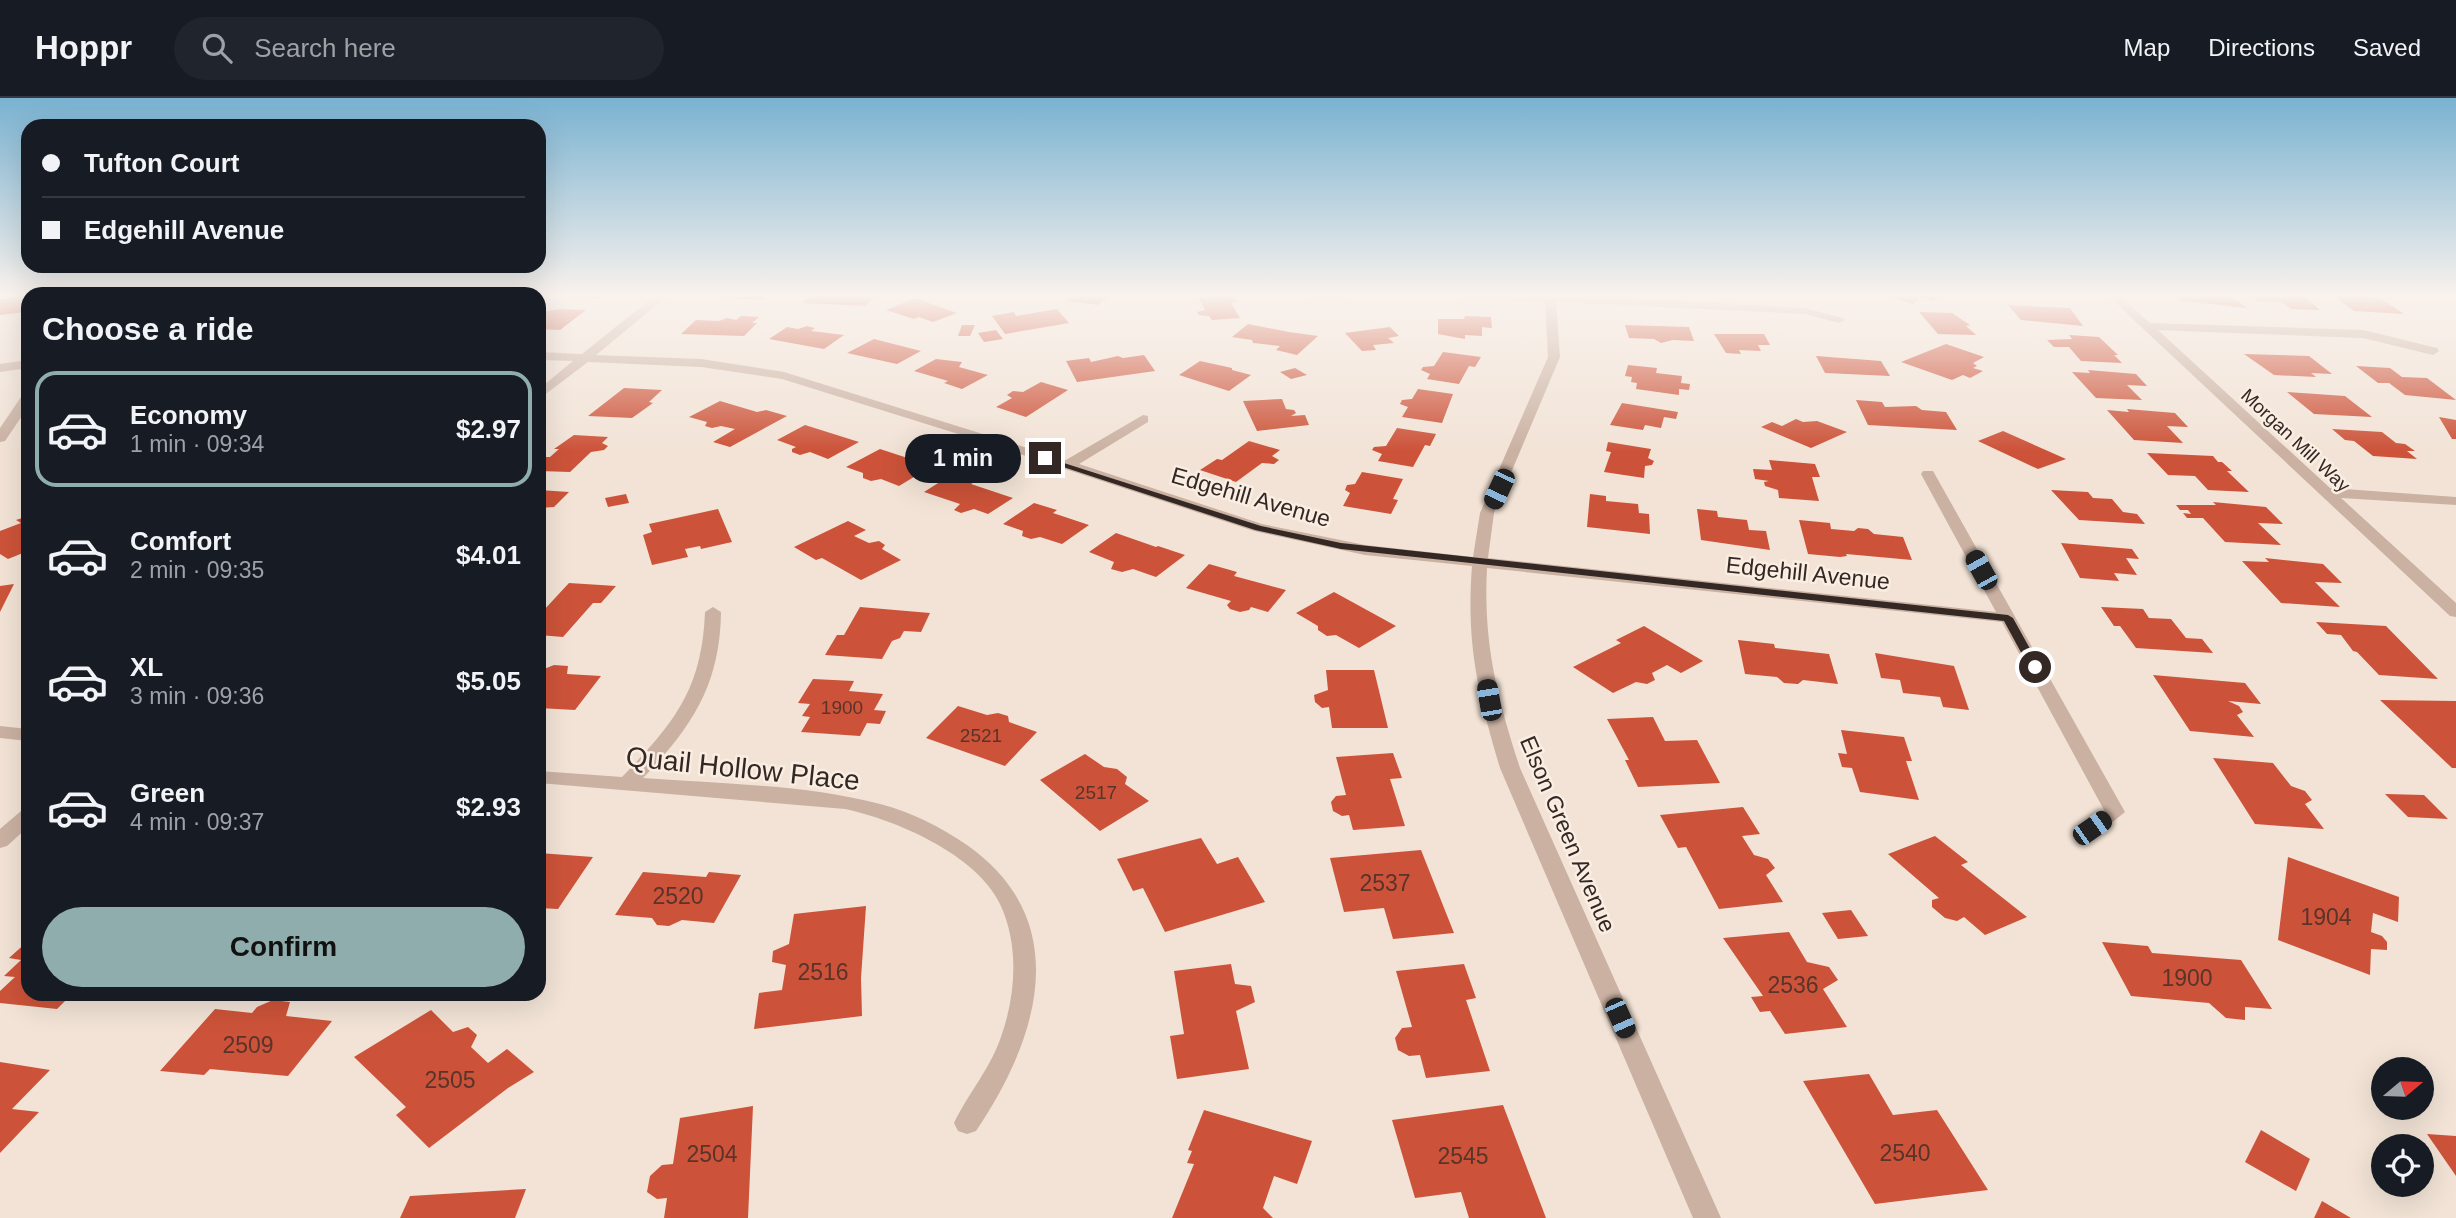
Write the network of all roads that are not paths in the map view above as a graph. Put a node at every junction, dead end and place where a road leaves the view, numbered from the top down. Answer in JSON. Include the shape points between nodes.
{"nodes":[{"id":1,"x":599,"y":346,"type":"edge"},
{"id":2,"x":1553,"y":346,"type":"edge"},
{"id":3,"x":2168,"y":346,"type":"edge"},
{"id":4,"x":2414,"y":346,"type":"edge"},
{"id":5,"x":2433,"y":351,"type":"dead end"},
{"id":6,"x":546,"y":356,"type":"edge"},
{"id":7,"x":585,"y":358,"type":"junction"},
{"id":8,"x":21,"y":366,"type":"edge"},
{"id":9,"x":0,"y":369,"type":"edge"},
{"id":10,"x":546,"y":390,"type":"edge"},
{"id":11,"x":21,"y":407,"type":"edge"},
{"id":12,"x":1143,"y":419,"type":"dead end"},
{"id":13,"x":0,"y":438,"type":"edge"},
{"id":14,"x":1068,"y":465,"type":"junction"},
{"id":15,"x":1928,"y":474,"type":"dead end"},
{"id":16,"x":2325,"y":492,"type":"junction"},
{"id":17,"x":2456,"y":501,"type":"edge"},
{"id":18,"x":1480,"y":561,"type":"junction"},
{"id":19,"x":713,"y":612,"type":"dead end"},
{"id":20,"x":2456,"y":612,"type":"edge"},
{"id":21,"x":2008,"y":618,"type":"junction"},
{"id":22,"x":0,"y":732,"type":"edge"},
{"id":23,"x":21,"y":734,"type":"edge"},
{"id":24,"x":546,"y":778,"type":"edge"},
{"id":25,"x":626,"y":784,"type":"junction"},
{"id":26,"x":21,"y":822,"type":"edge"},
{"id":27,"x":2092,"y":828,"type":"dead end"},
{"id":28,"x":0,"y":841,"type":"edge"},
{"id":29,"x":967,"y":1123,"type":"dead end"},
{"id":30,"x":1707,"y":1218,"type":"edge"}],
"edges":[{"from":1,"to":7,"type":"street"},
{"from":2,"to":18,"type":"street","name":"Elson Green Avenue","via":[[1554,357],[1487,513]]},
{"from":3,"to":16,"type":"street","name":"Morgan Mill Way"},
{"from":4,"to":5,"type":"street"},
{"from":6,"to":7,"type":"street","name":"Edgehill Avenue"},
{"from":7,"to":10,"type":"street"},
{"from":7,"to":14,"type":"street","name":"Edgehill Avenue","via":[[701,363],[784,376]]},
{"from":8,"to":9,"type":"street"},
{"from":11,"to":13,"type":"street"},
{"from":12,"to":14,"type":"street"},
{"from":14,"to":18,"type":"street","name":"Edgehill Avenue","via":[[1259,528],[1316,542]]},
{"from":15,"to":21,"type":"street"},
{"from":16,"to":17,"type":"street"},
{"from":16,"to":20,"type":"street","name":"Morgan Mill Way"},
{"from":18,"to":21,"type":"street","name":"Edgehill Avenue"},
{"from":18,"to":30,"type":"street","name":"Elson Green Avenue","via":[[1480,652],[1510,768]]},
{"from":19,"to":25,"type":"street","via":[[714,643],[706,676],[687,713]]},
{"from":21,"to":27,"type":"street","via":[[2115,812]]},
{"from":22,"to":23,"type":"street"},
{"from":24,"to":25,"type":"street","name":"Quail Hollow Place"},
{"from":25,"to":29,"type":"street","name":"Quail Hollow Place","via":[[834,800],[883,812],[927,830],[966,855],[998,886],[1009,901],[1022,940],[1025,975],[1018,1022],[999,1072]]},
{"from":26,"to":28,"type":"street"}]}
